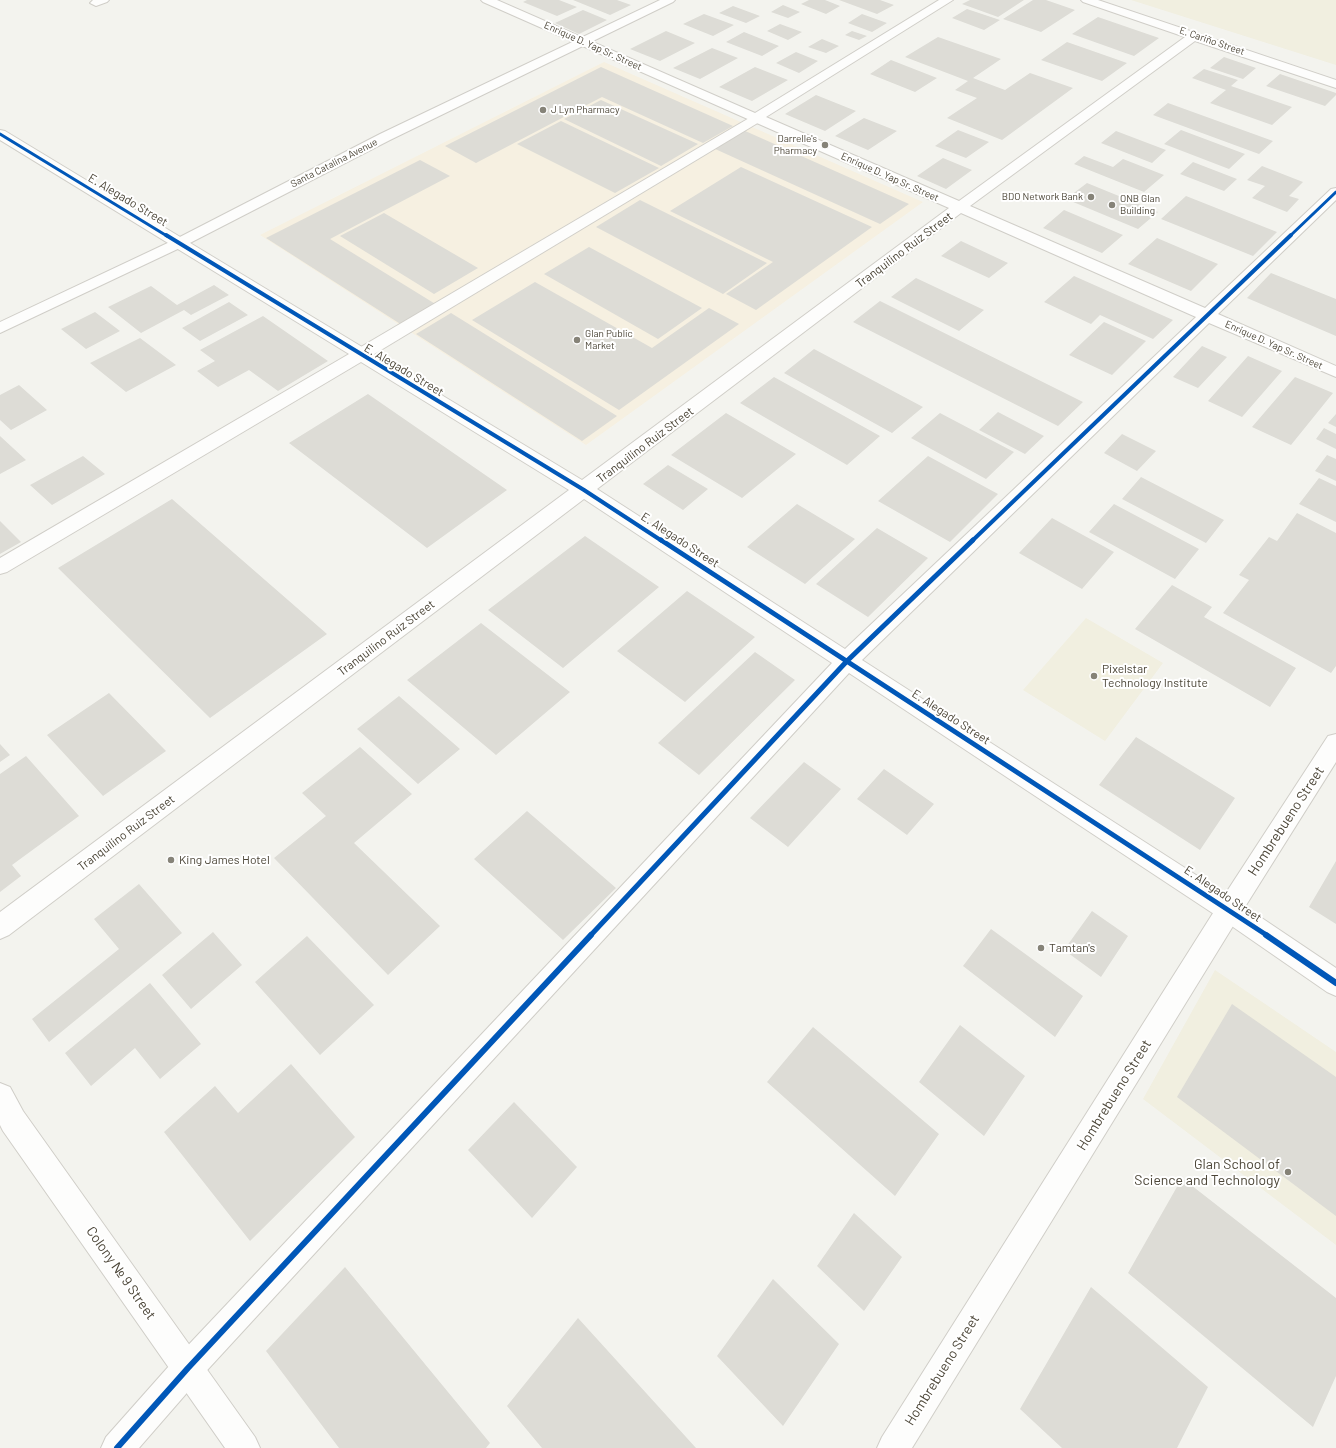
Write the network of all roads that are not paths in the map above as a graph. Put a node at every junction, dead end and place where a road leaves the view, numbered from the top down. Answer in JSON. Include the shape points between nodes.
{"nodes":[{"id":1,"x":487,"y":0,"type":"edge"},
{"id":2,"x":669,"y":0,"type":"edge"},
{"id":3,"x":947,"y":0,"type":"edge"},
{"id":4,"x":1087,"y":0,"type":"edge"},
{"id":5,"x":1195,"y":35,"type":"junction"},
{"id":6,"x":583,"y":42,"type":"junction"},
{"id":7,"x":1336,"y":84,"type":"edge"},
{"id":8,"x":756,"y":118,"type":"junction"},
{"id":9,"x":0,"y":134,"type":"edge"},
{"id":10,"x":1336,"y":192,"type":"edge"},
{"id":11,"x":960,"y":208,"type":"junction"},
{"id":12,"x":179,"y":243,"type":"junction"},
{"id":13,"x":1208,"y":316,"type":"junction"},
{"id":14,"x":0,"y":328,"type":"edge"},
{"id":15,"x":360,"y":355,"type":"junction"},
{"id":16,"x":1336,"y":372,"type":"edge"},
{"id":17,"x":584,"y":490,"type":"junction"},
{"id":18,"x":0,"y":567,"type":"edge"},
{"id":19,"x":847,"y":661,"type":"junction"},
{"id":20,"x":1336,"y":743,"type":"edge"},
{"id":21,"x":1229,"y":910,"type":"junction"},
{"id":22,"x":0,"y":927,"type":"edge"},
{"id":23,"x":1336,"y":983,"type":"edge"},
{"id":24,"x":0,"y":1097,"type":"edge"},
{"id":25,"x":188,"y":1368,"type":"junction"},
{"id":26,"x":117,"y":1448,"type":"edge"},
{"id":27,"x":244,"y":1448,"type":"edge"},
{"id":28,"x":893,"y":1448,"type":"edge"}],
"edges":[{"from":1,"to":6,"type":"street","name":"Enrique D. Yap Sr. Street"},
{"from":2,"to":6,"type":"street","name":"Santa Catalina Avenue"},
{"from":3,"to":8,"type":"street"},
{"from":4,"to":5,"type":"street","name":"E. Cariño Street"},
{"from":5,"to":7,"type":"street","name":"E. Cariño Street"},
{"from":5,"to":11,"type":"street","name":"Tranquilino Ruiz Street"},
{"from":6,"to":8,"type":"street","name":"Enrique D. Yap Sr. Street"},
{"from":6,"to":12,"type":"street","name":"Santa Catalina Avenue","via":[[385,137]]},
{"from":8,"to":11,"type":"street","name":"Enrique D. Yap Sr. Street"},
{"from":8,"to":15,"type":"street"},
{"from":9,"to":12,"type":"street","name":"E. Alegado Street"},
{"from":10,"to":13,"type":"street"},
{"from":11,"to":13,"type":"street","name":"Enrique D. Yap Sr. Street"},
{"from":11,"to":17,"type":"street","name":"Tranquilino Ruiz Street"},
{"from":12,"to":14,"type":"street","name":"Santa Catalina Avenue"},
{"from":12,"to":15,"type":"street","name":"E. Alegado Street"},
{"from":13,"to":16,"type":"street","name":"Enrique D. Yap Sr. Street"},
{"from":13,"to":19,"type":"street"},
{"from":15,"to":17,"type":"street","name":"E. Alegado Street"},
{"from":15,"to":18,"type":"street"},
{"from":17,"to":19,"type":"street","name":"E. Alegado Street"},
{"from":17,"to":22,"type":"street","name":"Tranquilino Ruiz Street"},
{"from":19,"to":21,"type":"street","name":"E. Alegado Street"},
{"from":19,"to":25,"type":"street"},
{"from":20,"to":21,"type":"street","name":"Hombrebueno Street"},
{"from":21,"to":23,"type":"street","name":"E. Alegado Street"},
{"from":21,"to":28,"type":"street","name":"Hombrebueno Street"},
{"from":24,"to":25,"type":"street","name":"Colony № 9 Street","via":[[13,1121]]},
{"from":25,"to":26,"type":"street"},
{"from":25,"to":27,"type":"street","name":"Colony № 9 Street"}]}
